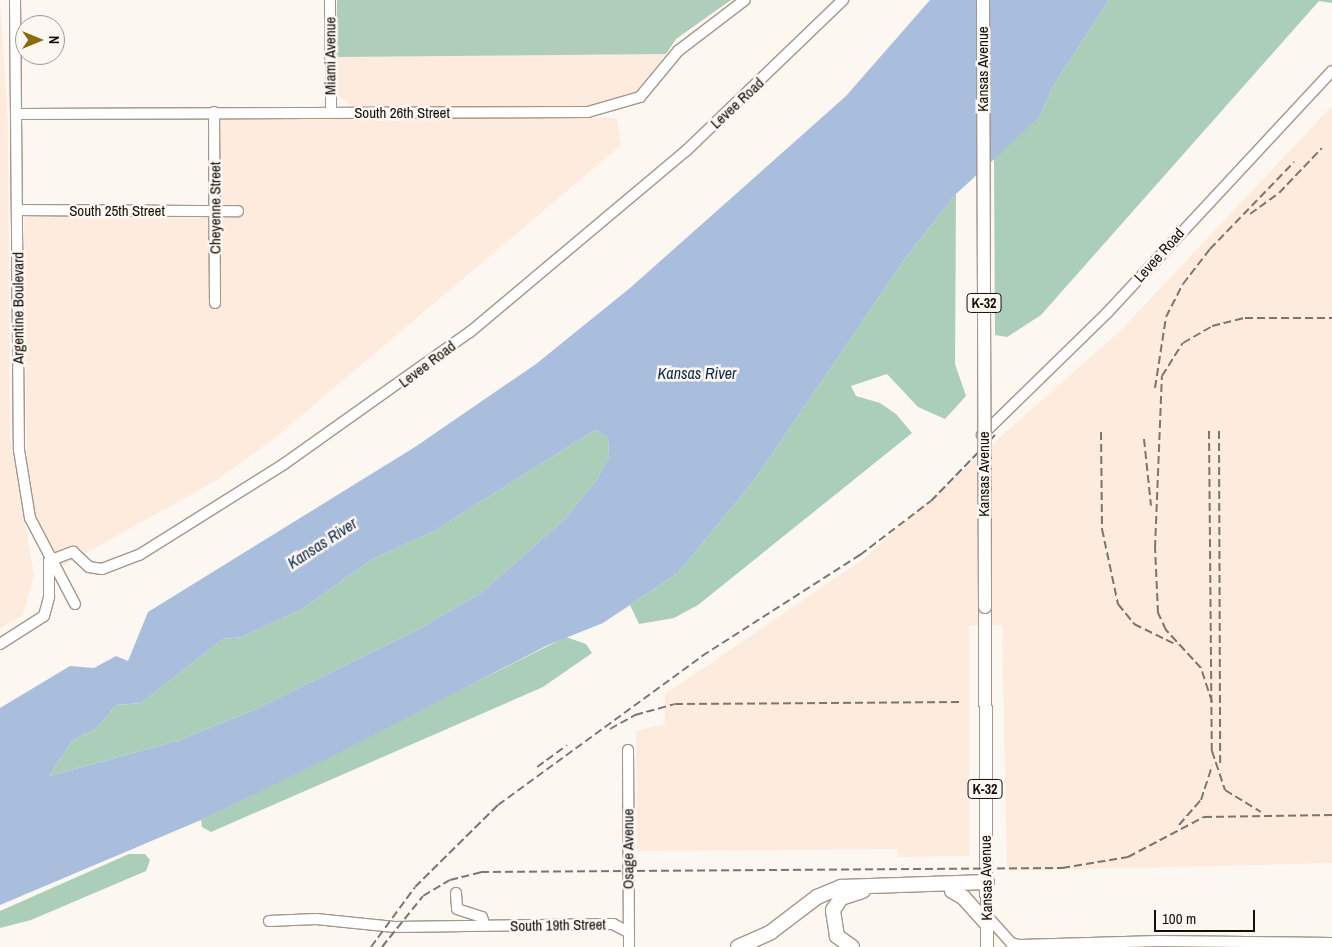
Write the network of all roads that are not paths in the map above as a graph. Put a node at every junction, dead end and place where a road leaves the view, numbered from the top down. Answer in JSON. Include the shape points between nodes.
{"nodes":[{"id":1,"x":15,"y":0,"type":"edge"},
{"id":2,"x":330,"y":0,"type":"edge"},
{"id":3,"x":745,"y":0,"type":"edge"},
{"id":4,"x":843,"y":0,"type":"edge"},
{"id":5,"x":983,"y":0,"type":"edge"},
{"id":6,"x":1332,"y":71,"type":"edge"},
{"id":7,"x":214,"y":112,"type":"junction"},
{"id":8,"x":331,"y":113,"type":"junction"},
{"id":9,"x":18,"y":114,"type":"junction"},
{"id":10,"x":18,"y":210,"type":"junction"},
{"id":11,"x":238,"y":211,"type":"dead end"},
{"id":12,"x":216,"y":212,"type":"junction"},
{"id":13,"x":215,"y":303,"type":"dead end"},
{"id":14,"x":982,"y":435,"type":"dead end"},
{"id":15,"x":50,"y":561,"type":"junction"},
{"id":16,"x":75,"y":604,"type":"dead end"},
{"id":17,"x":0,"y":644,"type":"edge"},
{"id":18,"x":628,"y":750,"type":"dead end"},
{"id":19,"x":987,"y":887,"type":"junction"},
{"id":20,"x":952,"y":891,"type":"junction"},
{"id":21,"x":456,"y":893,"type":"dead end"},
{"id":22,"x":987,"y":920,"type":"junction"},
{"id":23,"x":269,"y":922,"type":"dead end"},
{"id":24,"x":485,"y":926,"type":"junction"},
{"id":25,"x":628,"y":932,"type":"junction"},
{"id":26,"x":1332,"y":943,"type":"edge"},
{"id":27,"x":629,"y":947,"type":"edge"},
{"id":28,"x":738,"y":947,"type":"edge"},
{"id":29,"x":852,"y":947,"type":"edge"},
{"id":30,"x":987,"y":947,"type":"edge"}],
"edges":[{"from":1,"to":9,"type":"street","name":"Argentine Boulevard"},
{"from":2,"to":8,"type":"street","name":"Miami Avenue"},
{"from":3,"to":8,"type":"street","name":"South 26th Street","via":[[678,51],[631,103],[588,112]]},
{"from":4,"to":15,"type":"street","name":"Levee Road","via":[[628,202],[470,332],[360,412],[139,555],[102,569],[89,567],[73,552]]},
{"from":5,"to":19,"type":"main road","name":"Kansas Avenue","number":"K-32","bridge":true},
{"from":6,"to":14,"type":"street","name":"Levee Road","via":[[1107,313]]},
{"from":7,"to":8,"type":"street","name":"South 26th Street"},
{"from":7,"to":9,"type":"street","name":"South 26th Street"},
{"from":7,"to":12,"type":"street","name":"Cheyenne Street"},
{"from":9,"to":10,"type":"street","name":"Argentine Boulevard"},
{"from":10,"to":12,"type":"street","name":"South 25th Street"},
{"from":10,"to":15,"type":"street","name":"Argentine Boulevard","via":[[19,450],[30,518]]},
{"from":11,"to":12,"type":"street","name":"South 25th Street"},
{"from":12,"to":13,"type":"street","name":"Cheyenne Street"},
{"from":15,"to":16,"type":"street","name":"Argentine Boulevard"},
{"from":15,"to":17,"type":"street","via":[[50,597],[44,616]]},
{"from":18,"to":25,"type":"street","name":"Osage Avenue"},
{"from":19,"to":20,"type":"highway"},
{"from":19,"to":22,"type":"main road","name":"Kansas Avenue","number":"K-32"},
{"from":19,"to":28,"type":"highway","via":[[841,886],[817,897],[771,932]]},
{"from":20,"to":22,"type":"highway"},
{"from":20,"to":29,"type":"highway","via":[[860,891],[841,898],[833,910],[833,929]]},
{"from":21,"to":24,"type":"street","via":[[457,909],[482,917]]},
{"from":22,"to":26,"type":"street","via":[[1010,943],[1020,945],[1159,940]]},
{"from":22,"to":30,"type":"main road","name":"Kansas Avenue","number":"K-32"},
{"from":23,"to":24,"type":"street","name":"South 19th Street","via":[[316,919],[384,926]]},
{"from":24,"to":25,"type":"street","name":"South 19th Street","via":[[612,924]]},
{"from":25,"to":27,"type":"street","name":"Osage Avenue"}]}
